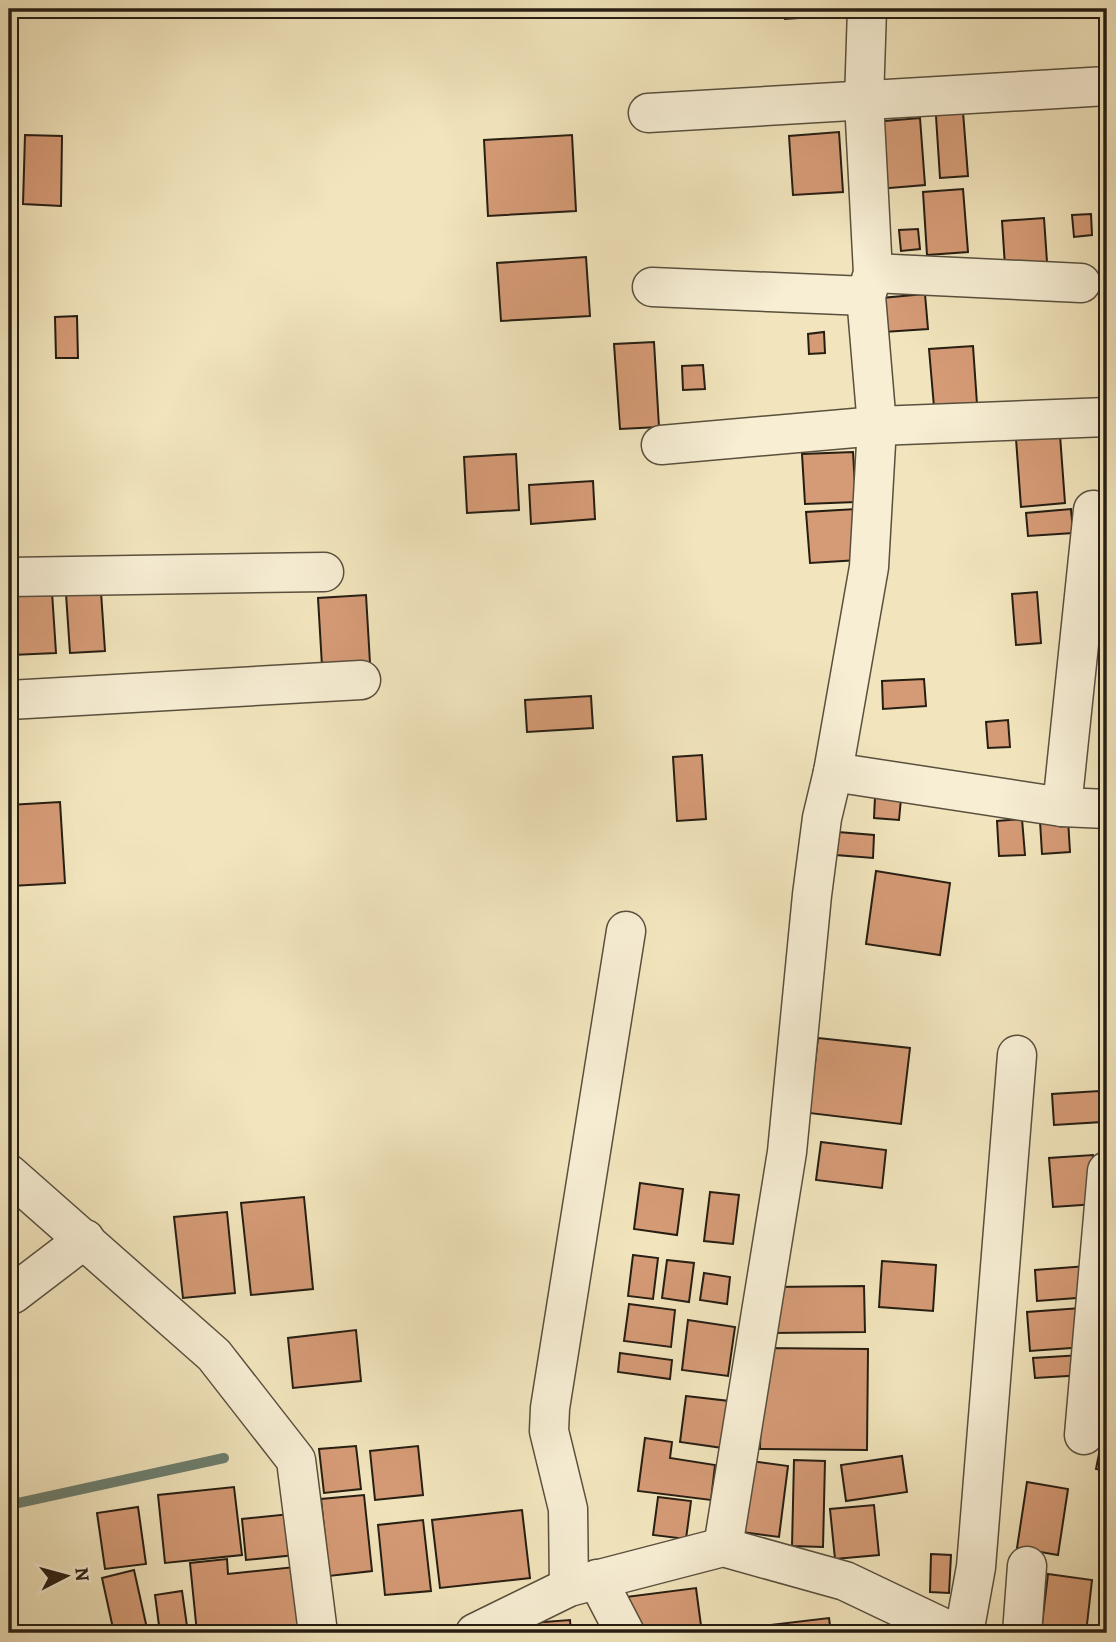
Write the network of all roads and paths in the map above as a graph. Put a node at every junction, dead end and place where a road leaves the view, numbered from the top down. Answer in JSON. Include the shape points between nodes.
{"nodes":[{"id":1,"x":867,"y":9,"type":"edge"},
{"id":2,"x":1107,"y":86,"type":"edge"},
{"id":3,"x":863,"y":101,"type":"junction"},
{"id":4,"x":648,"y":113,"type":"dead end"},
{"id":5,"x":1081,"y":283,"type":"dead end"},
{"id":6,"x":869,"y":285,"type":"junction"},
{"id":7,"x":652,"y":287,"type":"dead end"},
{"id":8,"x":1107,"y":417,"type":"edge"},
{"id":9,"x":877,"y":426,"type":"junction"},
{"id":10,"x":661,"y":446,"type":"dead end"},
{"id":11,"x":1093,"y":510,"type":"dead end"},
{"id":12,"x":324,"y":572,"type":"dead end"},
{"id":13,"x":9,"y":578,"type":"edge"},
{"id":14,"x":361,"y":680,"type":"dead end"},
{"id":15,"x":9,"y":700,"type":"edge"},
{"id":16,"x":833,"y":772,"type":"junction"},
{"id":17,"x":1062,"y":807,"type":"junction"},
{"id":18,"x":1107,"y":809,"type":"edge"},
{"id":19,"x":626,"y":931,"type":"dead end"},
{"id":20,"x":1017,"y":1055,"type":"dead end"},
{"id":21,"x":1107,"y":1171,"type":"edge"},
{"id":22,"x":9,"y":1174,"type":"edge"},
{"id":23,"x":85,"y":1239,"type":"junction"},
{"id":24,"x":1102,"y":1293,"type":"edge"},
{"id":25,"x":9,"y":1294,"type":"edge"},
{"id":26,"x":1084,"y":1435,"type":"dead end"},
{"id":27,"x":723,"y":1547,"type":"junction"},
{"id":28,"x":1027,"y":1566,"type":"dead end"},
{"id":29,"x":583,"y":1583,"type":"junction"},
{"id":30,"x":318,"y":1633,"type":"edge"},
{"id":31,"x":475,"y":1633,"type":"edge"},
{"id":32,"x":625,"y":1633,"type":"edge"},
{"id":33,"x":954,"y":1633,"type":"edge"},
{"id":34,"x":964,"y":1633,"type":"edge"},
{"id":35,"x":1023,"y":1633,"type":"edge"}],
"edges":[{"from":1,"to":3,"type":"street"},
{"from":2,"to":3,"type":"street"},
{"from":3,"to":4,"type":"street"},
{"from":3,"to":6,"type":"street"},
{"from":5,"to":6,"type":"street"},
{"from":6,"to":7,"type":"street"},
{"from":6,"to":9,"type":"street"},
{"from":8,"to":9,"type":"street"},
{"from":9,"to":10,"type":"street"},
{"from":9,"to":16,"type":"street","via":[[869,567]]},
{"from":11,"to":17,"type":"street"},
{"from":12,"to":13,"type":"street"},
{"from":14,"to":15,"type":"street"},
{"from":16,"to":17,"type":"street"},
{"from":16,"to":27,"type":"street","via":[[812,895],[787,1152]]},
{"from":17,"to":18,"type":"street"},
{"from":19,"to":29,"type":"street","via":[[550,1408],[549,1431]]},
{"from":20,"to":34,"type":"street","via":[[976,1567]]},
{"from":21,"to":24,"type":"street"},
{"from":22,"to":23,"type":"street"},
{"from":23,"to":25,"type":"street"},
{"from":23,"to":30,"type":"street","via":[[214,1355],[296,1460]]},
{"from":24,"to":26,"type":"street"},
{"from":27,"to":29,"type":"street"},
{"from":27,"to":33,"type":"street","via":[[845,1581]]},
{"from":28,"to":35,"type":"street"},
{"from":29,"to":31,"type":"street"},
{"from":29,"to":32,"type":"street","via":[[613,1606]]}]}
